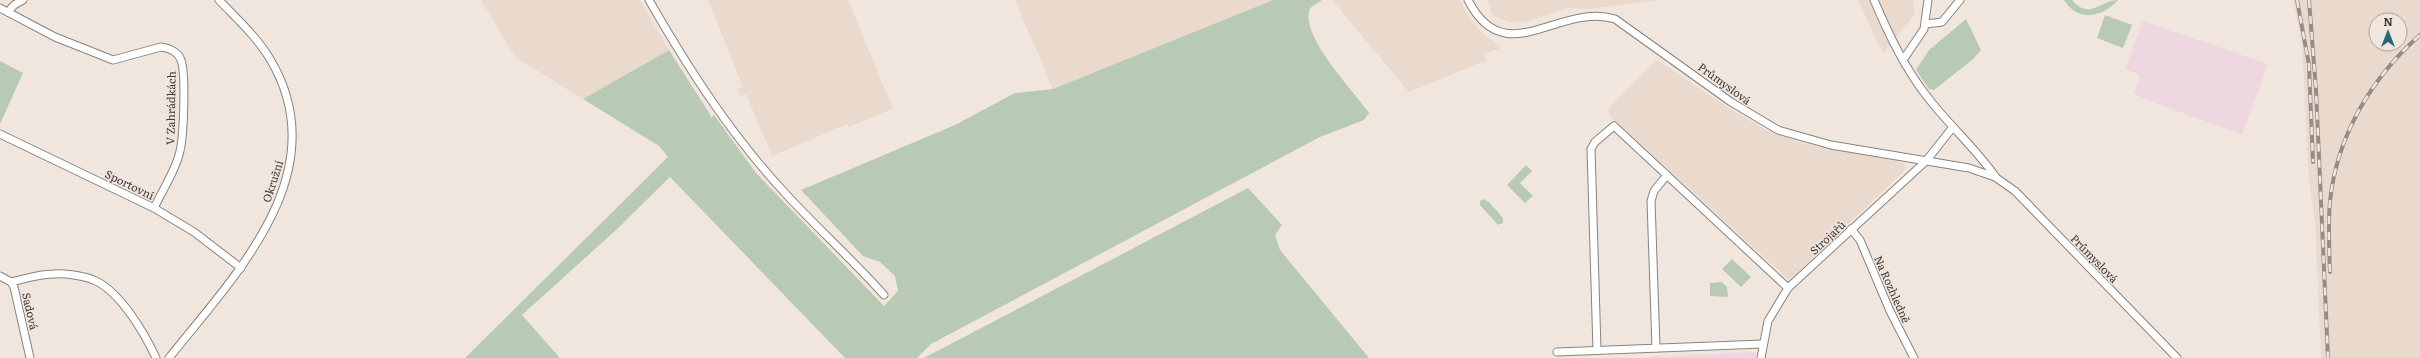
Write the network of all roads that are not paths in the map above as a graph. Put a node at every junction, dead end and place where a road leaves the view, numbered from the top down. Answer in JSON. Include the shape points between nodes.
{"nodes":[{"id":1,"x":23,"y":0,"type":"edge"},
{"id":2,"x":219,"y":0,"type":"edge"},
{"id":3,"x":649,"y":0,"type":"edge"},
{"id":4,"x":1468,"y":0,"type":"edge"},
{"id":5,"x":1874,"y":0,"type":"edge"},
{"id":6,"x":1928,"y":0,"type":"edge"},
{"id":7,"x":1960,"y":0,"type":"edge"},
{"id":8,"x":0,"y":8,"type":"edge"},
{"id":9,"x":8,"y":12,"type":"junction"},
{"id":10,"x":1926,"y":24,"type":"junction"},
{"id":11,"x":1903,"y":60,"type":"junction"},
{"id":12,"x":1953,"y":127,"type":"junction"},
{"id":13,"x":0,"y":134,"type":"edge"},
{"id":14,"x":1926,"y":160,"type":"junction"},
{"id":15,"x":1667,"y":175,"type":"junction"},
{"id":16,"x":1995,"y":177,"type":"junction"},
{"id":17,"x":154,"y":208,"type":"junction"},
{"id":18,"x":1851,"y":229,"type":"junction"},
{"id":19,"x":241,"y":268,"type":"junction"},
{"id":20,"x":0,"y":276,"type":"edge"},
{"id":21,"x":11,"y":282,"type":"junction"},
{"id":22,"x":1788,"y":288,"type":"junction"},
{"id":23,"x":884,"y":295,"type":"dead end"},
{"id":24,"x":1763,"y":344,"type":"junction"},
{"id":25,"x":1656,"y":348,"type":"junction"},
{"id":26,"x":1597,"y":350,"type":"junction"},
{"id":27,"x":1557,"y":352,"type":"dead end"},
{"id":28,"x":30,"y":358,"type":"edge"},
{"id":29,"x":156,"y":358,"type":"edge"},
{"id":30,"x":169,"y":358,"type":"edge"},
{"id":31,"x":1762,"y":358,"type":"edge"},
{"id":32,"x":1914,"y":358,"type":"edge"},
{"id":33,"x":2177,"y":358,"type":"edge"}],
"edges":[{"from":1,"to":9,"type":"street"},
{"from":2,"to":19,"type":"street","name":"Okružní","via":[[248,30],[271,61],[290,110],[294,133],[290,162],[279,199],[262,237]]},
{"from":3,"to":23,"type":"street","via":[[687,64],[736,135],[785,193]]},
{"from":4,"to":14,"type":"street","name":"Průmyslová","via":[[1484,22],[1510,34],[1532,32],[1583,16],[1598,15],[1615,19],[1731,102],[1778,130],[1831,145]]},
{"from":5,"to":11,"type":"street","name":"Průmyslová","via":[[1891,40]]},
{"from":6,"to":10,"type":"street"},
{"from":7,"to":10,"type":"street","via":[[1942,22]]},
{"from":8,"to":9,"type":"street","name":"V Zahrádkách"},
{"from":9,"to":17,"type":"street","name":"V Zahrádkách","via":[[55,37],[113,60],[161,47],[169,48],[178,55],[182,64],[183,99],[180,150]]},
{"from":10,"to":11,"type":"street"},
{"from":11,"to":12,"type":"street","name":"Průmyslová","via":[[1920,87]]},
{"from":12,"to":14,"type":"street","name":"Strojařů"},
{"from":12,"to":16,"type":"street","name":"Průmyslová","via":[[1982,158]]},
{"from":13,"to":17,"type":"street","name":"Sportovní"},
{"from":14,"to":16,"type":"street","name":"Průmyslová","via":[[1970,168]]},
{"from":14,"to":18,"type":"street","name":"Strojařů"},
{"from":15,"to":22,"type":"street"},
{"from":15,"to":25,"type":"street","via":[[1653,193],[1651,201]]},
{"from":15,"to":26,"type":"street","via":[[1614,126],[1595,142],[1591,149]]},
{"from":16,"to":33,"type":"street","name":"Průmyslová","via":[[2016,191]]},
{"from":17,"to":19,"type":"street","name":"Sportovní","via":[[194,232]]},
{"from":18,"to":22,"type":"street","name":"Strojařů"},
{"from":18,"to":32,"type":"street","name":"Na Rozhledně","via":[[1860,240],[1890,312]]},
{"from":19,"to":30,"type":"street","name":"Okružní"},
{"from":20,"to":21,"type":"street","name":"Sadová"},
{"from":21,"to":28,"type":"street","name":"Sadová","via":[[18,300]]},
{"from":21,"to":29,"type":"street","via":[[54,274],[96,281],[132,317],[146,335]]},
{"from":22,"to":24,"type":"street","name":"Strojařů","via":[[1768,321]]},
{"from":24,"to":25,"type":"street"},
{"from":24,"to":31,"type":"street","name":"Strojařů"},
{"from":25,"to":26,"type":"street"},
{"from":26,"to":27,"type":"street"}]}
